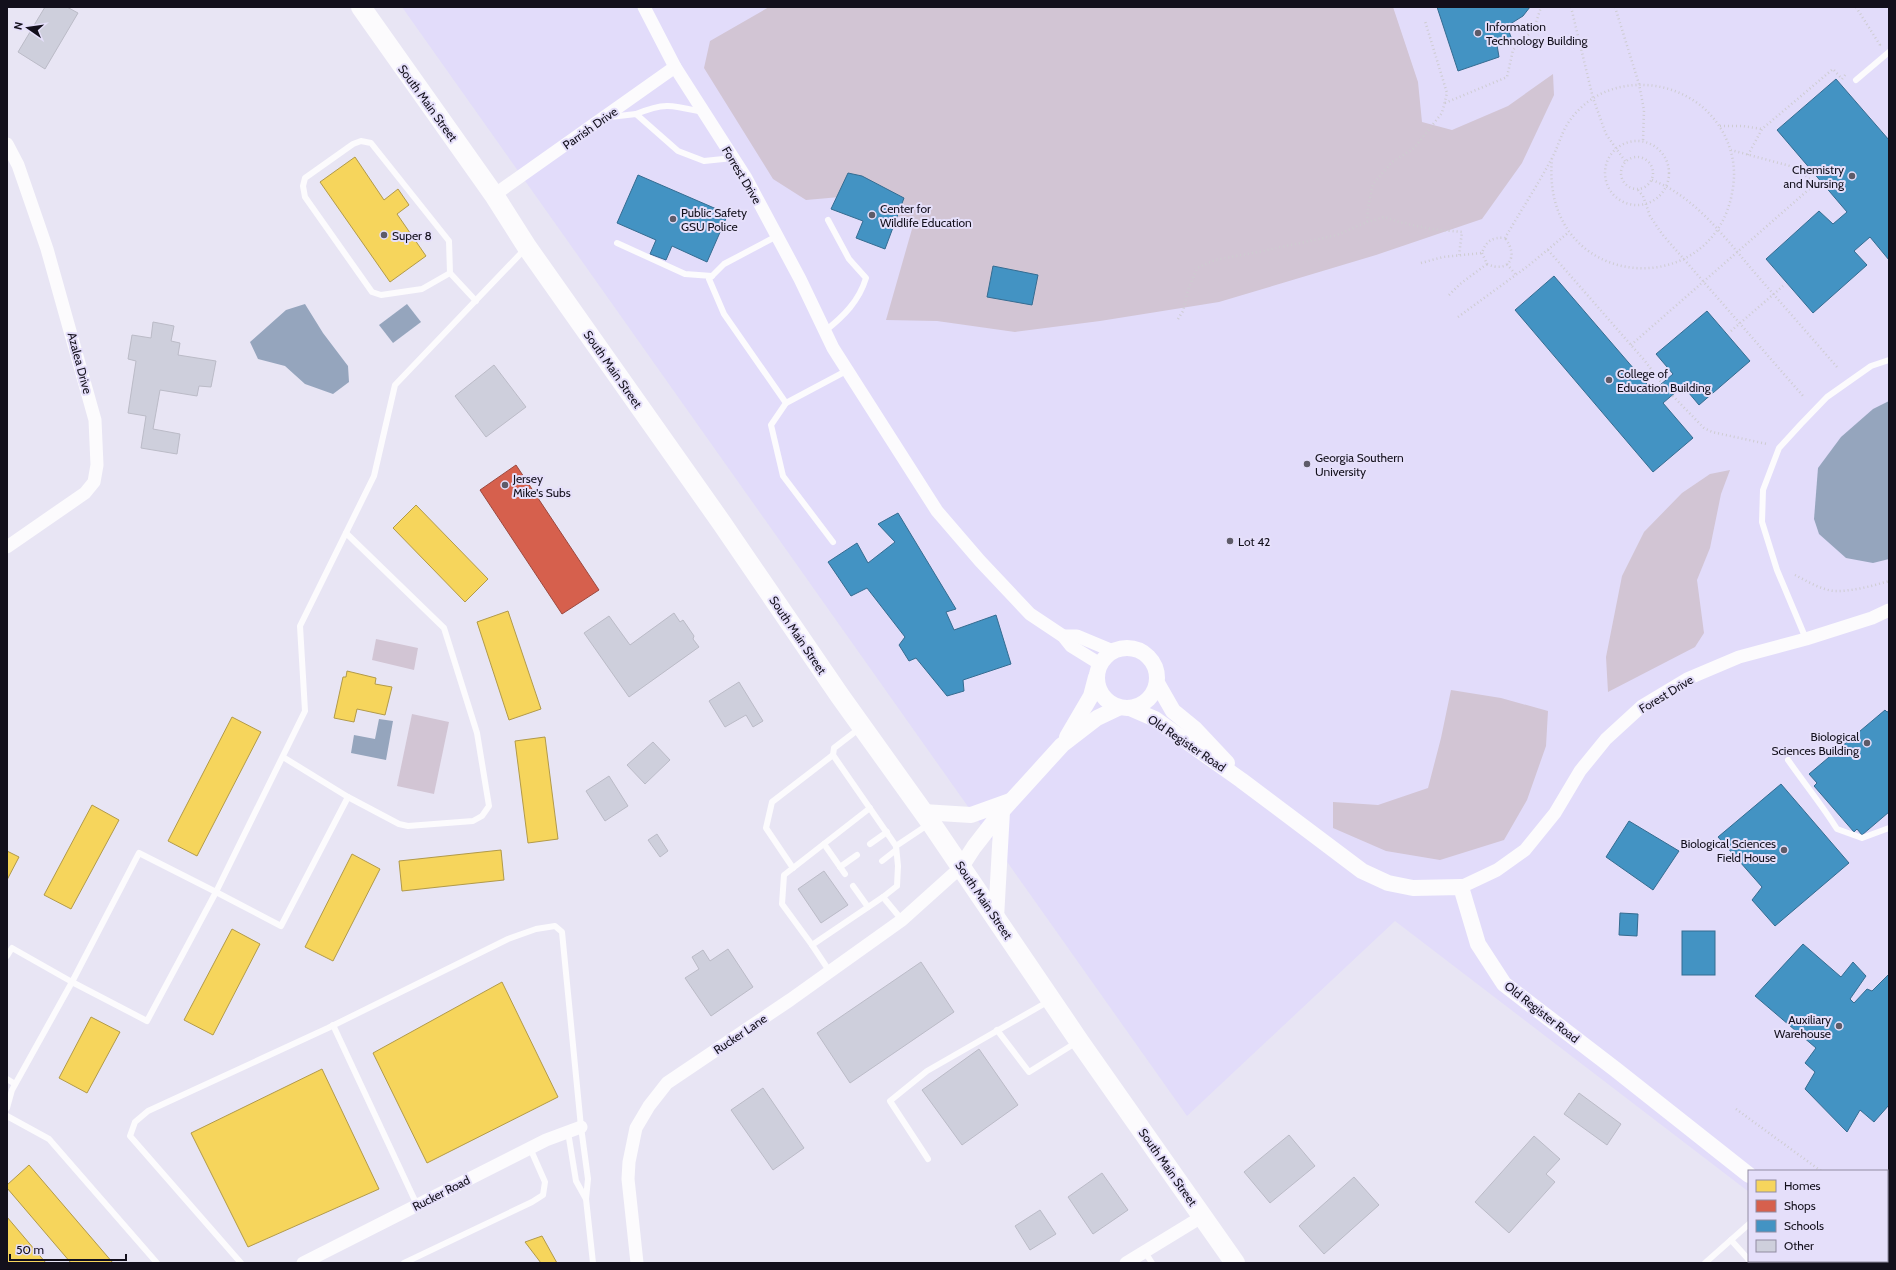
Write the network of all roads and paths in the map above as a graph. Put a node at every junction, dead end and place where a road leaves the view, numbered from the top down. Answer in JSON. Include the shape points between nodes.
{"nodes":[{"id":1,"x":361,"y":7,"type":"edge"},
{"id":2,"x":644,"y":7,"type":"edge"},
{"id":3,"x":1541,"y":7,"type":"edge"},
{"id":4,"x":1571,"y":7,"type":"edge"},
{"id":5,"x":1615,"y":7,"type":"edge"},
{"id":6,"x":1856,"y":7,"type":"edge"},
{"id":7,"x":1425,"y":21,"type":"dead end"},
{"id":8,"x":1875,"y":50,"type":"dead end"},
{"id":9,"x":1889,"y":52,"type":"edge"},
{"id":10,"x":675,"y":67,"type":"junction"},
{"id":11,"x":1847,"y":74,"type":"dead end"},
{"id":12,"x":1856,"y":80,"type":"dead end"},
{"id":13,"x":1639,"y":84,"type":"junction"},
{"id":14,"x":1593,"y":98,"type":"junction"},
{"id":15,"x":1445,"y":103,"type":"junction"},
{"id":16,"x":704,"y":112,"type":"junction"},
{"id":17,"x":636,"y":114,"type":"junction"},
{"id":18,"x":605,"y":118,"type":"junction"},
{"id":19,"x":1720,"y":126,"type":"junction"},
{"id":20,"x":1762,"y":128,"type":"junction"},
{"id":21,"x":1643,"y":141,"type":"junction"},
{"id":22,"x":7,"y":144,"type":"edge"},
{"id":23,"x":1615,"y":148,"type":"junction"},
{"id":24,"x":1731,"y":150,"type":"junction"},
{"id":25,"x":1748,"y":155,"type":"junction"},
{"id":26,"x":733,"y":158,"type":"junction"},
{"id":27,"x":1552,"y":158,"type":"junction"},
{"id":28,"x":1625,"y":161,"type":"junction"},
{"id":29,"x":1652,"y":180,"type":"junction"},
{"id":30,"x":1666,"y":186,"type":"junction"},
{"id":31,"x":1638,"y":190,"type":"junction"},
{"id":32,"x":499,"y":191,"type":"junction"},
{"id":33,"x":1646,"y":204,"type":"junction"},
{"id":34,"x":828,"y":220,"type":"dead end"},
{"id":35,"x":1367,"y":222,"type":"junction"},
{"id":36,"x":1717,"y":229,"type":"junction"},
{"id":37,"x":1569,"y":232,"type":"junction"},
{"id":38,"x":777,"y":236,"type":"junction"},
{"id":39,"x":1505,"y":238,"type":"junction"},
{"id":40,"x":616,"y":243,"type":"dead end"},
{"id":41,"x":528,"y":246,"type":"junction"},
{"id":42,"x":1548,"y":250,"type":"junction"},
{"id":43,"x":1482,"y":253,"type":"junction"},
{"id":44,"x":1738,"y":253,"type":"junction"},
{"id":45,"x":1459,"y":255,"type":"junction"},
{"id":46,"x":1682,"y":259,"type":"junction"},
{"id":47,"x":1421,"y":263,"type":"dead end"},
{"id":48,"x":1486,"y":264,"type":"junction"},
{"id":49,"x":1507,"y":264,"type":"junction"},
{"id":50,"x":450,"y":273,"type":"junction"},
{"id":51,"x":1516,"y":275,"type":"junction"},
{"id":52,"x":712,"y":276,"type":"junction"},
{"id":53,"x":1703,"y":283,"type":"junction"},
{"id":54,"x":1783,"y":286,"type":"dead end"},
{"id":55,"x":1773,"y":294,"type":"junction"},
{"id":56,"x":1449,"y":295,"type":"dead end"},
{"id":57,"x":476,"y":301,"type":"junction"},
{"id":58,"x":1458,"y":317,"type":"dead end"},
{"id":59,"x":1178,"y":319,"type":"dead end"},
{"id":60,"x":1739,"y":324,"type":"junction"},
{"id":61,"x":1731,"y":331,"type":"dead end"},
{"id":62,"x":825,"y":332,"type":"junction"},
{"id":63,"x":1631,"y":345,"type":"junction"},
{"id":64,"x":1889,"y":360,"type":"edge"},
{"id":65,"x":1837,"y":367,"type":"dead end"},
{"id":66,"x":848,"y":370,"type":"junction"},
{"id":67,"x":1803,"y":396,"type":"dead end"},
{"id":68,"x":786,"y":403,"type":"junction"},
{"id":69,"x":1767,"y":444,"type":"dead end"},
{"id":70,"x":346,"y":534,"type":"junction"},
{"id":71,"x":833,"y":542,"type":"dead end"},
{"id":72,"x":7,"y":546,"type":"edge"},
{"id":73,"x":1795,"y":575,"type":"dead end"},
{"id":74,"x":1889,"y":581,"type":"edge"},
{"id":75,"x":1889,"y":610,"type":"edge"},
{"id":76,"x":1063,"y":636,"type":"junction"},
{"id":77,"x":1806,"y":639,"type":"junction"},
{"id":78,"x":1113,"y":651,"type":"junction"},
{"id":79,"x":1098,"y":670,"type":"junction"},
{"id":80,"x":1157,"y":683,"type":"junction"},
{"id":81,"x":1125,"y":708,"type":"junction"},
{"id":82,"x":862,"y":727,"type":"junction"},
{"id":83,"x":1062,"y":745,"type":"junction"},
{"id":84,"x":833,"y":755,"type":"junction"},
{"id":85,"x":282,"y":757,"type":"junction"},
{"id":86,"x":1788,"y":760,"type":"dead end"},
{"id":87,"x":1241,"y":780,"type":"junction"},
{"id":88,"x":348,"y":797,"type":"junction"},
{"id":89,"x":1006,"y":806,"type":"junction"},
{"id":90,"x":870,"y":808,"type":"junction"},
{"id":91,"x":927,"y":818,"type":"junction"},
{"id":92,"x":1889,"y":828,"type":"edge"},
{"id":93,"x":886,"y":832,"type":"junction"},
{"id":94,"x":824,"y":844,"type":"junction"},
{"id":95,"x":870,"y":844,"type":"dead end"},
{"id":96,"x":896,"y":848,"type":"junction"},
{"id":97,"x":857,"y":855,"type":"dead end"},
{"id":98,"x":882,"y":861,"type":"dead end"},
{"id":99,"x":961,"y":867,"type":"junction"},
{"id":100,"x":794,"y":868,"type":"junction"},
{"id":101,"x":840,"y":868,"type":"junction"},
{"id":102,"x":845,"y":874,"type":"dead end"},
{"id":103,"x":853,"y":886,"type":"dead end"},
{"id":104,"x":1461,"y":887,"type":"junction"},
{"id":105,"x":216,"y":892,"type":"junction"},
{"id":106,"x":883,"y":897,"type":"junction"},
{"id":107,"x":868,"y":907,"type":"junction"},
{"id":108,"x":996,"y":918,"type":"junction"},
{"id":109,"x":902,"y":920,"type":"junction"},
{"id":110,"x":812,"y":945,"type":"junction"},
{"id":111,"x":7,"y":956,"type":"edge"},
{"id":112,"x":830,"y":972,"type":"junction"},
{"id":113,"x":72,"y":982,"type":"junction"},
{"id":114,"x":1051,"y":1000,"type":"junction"},
{"id":115,"x":333,"y":1025,"type":"junction"},
{"id":116,"x":997,"y":1030,"type":"junction"},
{"id":117,"x":1079,"y":1041,"type":"junction"},
{"id":118,"x":7,"y":1079,"type":"edge"},
{"id":119,"x":15,"y":1084,"type":"junction"},
{"id":120,"x":7,"y":1108,"type":"edge"},
{"id":121,"x":1736,"y":1109,"type":"dead end"},
{"id":122,"x":7,"y":1116,"type":"edge"},
{"id":123,"x":581,"y":1127,"type":"junction"},
{"id":124,"x":568,"y":1132,"type":"junction"},
{"id":125,"x":530,"y":1148,"type":"junction"},
{"id":126,"x":928,"y":1159,"type":"dead end"},
{"id":127,"x":1820,"y":1170,"type":"edge"},
{"id":128,"x":1748,"y":1174,"type":"edge"},
{"id":129,"x":586,"y":1199,"type":"junction"},
{"id":130,"x":417,"y":1205,"type":"junction"},
{"id":131,"x":1203,"y":1216,"type":"junction"},
{"id":132,"x":1748,"y":1225,"type":"edge"},
{"id":133,"x":1731,"y":1240,"type":"junction"},
{"id":134,"x":1145,"y":1252,"type":"junction"},
{"id":135,"x":1748,"y":1260,"type":"edge"},
{"id":136,"x":157,"y":1263,"type":"edge"},
{"id":137,"x":241,"y":1263,"type":"edge"},
{"id":138,"x":303,"y":1263,"type":"edge"},
{"id":139,"x":404,"y":1263,"type":"edge"},
{"id":140,"x":593,"y":1263,"type":"edge"},
{"id":141,"x":636,"y":1263,"type":"edge"},
{"id":142,"x":1126,"y":1263,"type":"edge"},
{"id":143,"x":1152,"y":1263,"type":"edge"},
{"id":144,"x":1235,"y":1263,"type":"edge"},
{"id":145,"x":1705,"y":1263,"type":"edge"}],
"edges":[{"from":1,"to":32,"type":"main road","name":"South Main Street"},
{"from":2,"to":10,"type":"street","name":"Forrest Drive"},
{"from":3,"to":15,"type":"path","via":[[1534,29],[1513,50],[1507,77]]},
{"from":4,"to":14,"type":"path"},
{"from":5,"to":13,"type":"path"},
{"from":6,"to":8,"type":"path","via":[[1880,45]]},
{"from":7,"to":15,"type":"path","via":[[1447,93]]},
{"from":9,"to":12,"type":"lane"},
{"from":10,"to":16,"type":"street","name":"Forrest Drive"},
{"from":10,"to":18,"type":"street","name":"Parrish Drive"},
{"from":11,"to":20,"type":"path","via":[[1842,79],[1833,69]]},
{"from":13,"to":14,"type":"path","via":[[1623,86]]},
{"from":13,"to":19,"type":"path","via":[[1662,86],[1685,94],[1704,108]]},
{"from":13,"to":21,"type":"path","via":[[1644,110]]},
{"from":14,"to":23,"type":"path","via":[[1606,134]]},
{"from":14,"to":27,"type":"path","via":[[1574,114],[1560,135]]},
{"from":15,"to":35,"type":"path","via":[[1442,114],[1414,148],[1392,162],[1373,184]]},
{"from":16,"to":17,"type":"lane","via":[[671,105],[654,106]]},
{"from":16,"to":26,"type":"street","name":"Forrest Drive"},
{"from":17,"to":18,"type":"lane"},
{"from":17,"to":26,"type":"lane","via":[[678,151],[704,162]]},
{"from":18,"to":32,"type":"street","name":"Parrish Drive"},
{"from":19,"to":20,"type":"path"},
{"from":19,"to":24,"type":"path"},
{"from":20,"to":25,"type":"path"},
{"from":21,"to":23,"type":"path"},
{"from":21,"to":30,"type":"path","via":[[1660,150],[1668,161],[1670,173]]},
{"from":22,"to":72,"type":"street","name":"Azalea Drive","via":[[18,165],[66,314],[95,420],[97,465],[94,482],[85,493]]},
{"from":23,"to":28,"type":"path"},
{"from":23,"to":33,"type":"path","via":[[1609,155],[1606,166],[1606,182],[1610,191],[1630,205]]},
{"from":24,"to":25,"type":"path"},
{"from":24,"to":36,"type":"path","via":[[1733,191],[1728,211]]},
{"from":25,"to":44,"type":"path","via":[[1790,166],[1815,184]]},
{"from":26,"to":38,"type":"street","name":"Forrest Drive"},
{"from":27,"to":37,"type":"path","via":[[1551,189],[1561,219]]},
{"from":27,"to":39,"type":"path"},
{"from":28,"to":29,"type":"path","via":[[1640,157],[1650,162],[1654,170]]},
{"from":28,"to":31,"type":"path","via":[[1620,175],[1623,183]]},
{"from":29,"to":30,"type":"path"},
{"from":29,"to":31,"type":"path","via":[[1645,188]]},
{"from":30,"to":33,"type":"path","via":[[1661,194]]},
{"from":30,"to":36,"type":"path","via":[[1696,207]]},
{"from":31,"to":33,"type":"path"},
{"from":32,"to":41,"type":"main road","name":"South Main Street"},
{"from":33,"to":46,"type":"path","via":[[1650,216]]},
{"from":34,"to":62,"type":"lane","via":[[849,259],[866,278],[862,292],[844,316]]},
{"from":35,"to":45,"type":"path","via":[[1384,217],[1431,229],[1462,232]]},
{"from":35,"to":59,"type":"path","via":[[1337,234],[1215,260],[1197,268]]},
{"from":36,"to":44,"type":"path"},
{"from":36,"to":46,"type":"path","via":[[1702,246]]},
{"from":37,"to":42,"type":"path"},
{"from":37,"to":46,"type":"path","via":[[1578,243],[1614,264],[1656,268]]},
{"from":38,"to":52,"type":"lane","via":[[724,264]]},
{"from":38,"to":62,"type":"street","name":"Forrest Drive"},
{"from":39,"to":43,"type":"path","via":[[1490,239]]},
{"from":39,"to":49,"type":"path","via":[[1512,246],[1511,259]]},
{"from":40,"to":52,"type":"lane","via":[[685,274]]},
{"from":41,"to":57,"type":"lane"},
{"from":41,"to":82,"type":"main road","name":"South Main Street"},
{"from":42,"to":51,"type":"path"},
{"from":42,"to":63,"type":"path"},
{"from":43,"to":45,"type":"path"},
{"from":43,"to":48,"type":"path"},
{"from":44,"to":53,"type":"path"},
{"from":44,"to":55,"type":"path"},
{"from":45,"to":47,"type":"path"},
{"from":46,"to":53,"type":"path"},
{"from":48,"to":49,"type":"path","via":[[1493,267]]},
{"from":48,"to":56,"type":"path"},
{"from":49,"to":51,"type":"path"},
{"from":50,"to":50,"type":"lane","via":[[449,241],[371,143],[361,141],[353,144],[305,178],[305,197],[372,292],[381,295],[422,289]]},
{"from":50,"to":57,"type":"lane"},
{"from":51,"to":58,"type":"path"},
{"from":52,"to":68,"type":"lane","via":[[709,280],[724,314]]},
{"from":53,"to":60,"type":"path"},
{"from":53,"to":63,"type":"path"},
{"from":54,"to":55,"type":"path"},
{"from":55,"to":60,"type":"path"},
{"from":55,"to":65,"type":"path"},
{"from":57,"to":70,"type":"lane","via":[[395,386],[374,476]]},
{"from":60,"to":61,"type":"path"},
{"from":60,"to":67,"type":"path"},
{"from":62,"to":66,"type":"street","name":"Forrest Drive"},
{"from":63,"to":69,"type":"path","via":[[1666,389],[1704,428]]},
{"from":64,"to":77,"type":"lane","via":[[1871,366],[1827,397],[1800,424],[1779,448],[1763,490],[1762,522],[1777,570]]},
{"from":66,"to":68,"type":"lane"},
{"from":66,"to":76,"type":"street","name":"Forrest Drive","via":[[937,511],[1030,614]]},
{"from":68,"to":71,"type":"lane","via":[[771,425],[783,476]]},
{"from":70,"to":85,"type":"lane","via":[[300,626],[305,711]]},
{"from":70,"to":88,"type":"lane","via":[[444,628],[477,733],[489,806],[482,816],[474,821],[408,826],[399,824]]},
{"from":73,"to":74,"type":"path","via":[[1835,592],[1871,587]]},
{"from":75,"to":77,"type":"street","name":"Forest Drive"},
{"from":76,"to":78,"type":"street","via":[[1077,636]]},
{"from":76,"to":79,"type":"street","name":"Forrest Drive"},
{"from":77,"to":104,"type":"street","name":"Forest Drive","via":[[1739,657],[1687,679],[1642,706],[1606,739],[1580,771],[1554,813],[1525,850],[1497,870]]},
{"from":78,"to":79,"type":"street","name":"Old Register Road","via":[[1106,656]]},
{"from":78,"to":80,"type":"street","name":"Old Register Road","via":[[1129,648],[1145,654],[1155,666]]},
{"from":79,"to":81,"type":"street","name":"Old Register Road","via":[[1097,686],[1102,696],[1108,703]]},
{"from":79,"to":83,"type":"street","name":"Old Register Road","via":[[1091,696]]},
{"from":80,"to":81,"type":"street","name":"Old Register Road","via":[[1154,692],[1141,706]]},
{"from":80,"to":87,"type":"street","name":"Old Register Road","via":[[1173,711],[1196,729]]},
{"from":81,"to":83,"type":"street","name":"Old Register Road","via":[[1097,718]]},
{"from":81,"to":87,"type":"street","name":"Old Register Road","via":[[1155,719]]},
{"from":82,"to":84,"type":"lane","via":[[834,748]]},
{"from":82,"to":91,"type":"main road","name":"South Main Street"},
{"from":83,"to":89,"type":"street","name":"Old Register Road"},
{"from":84,"to":90,"type":"lane"},
{"from":84,"to":100,"type":"lane","via":[[772,802],[766,828]]},
{"from":85,"to":88,"type":"lane"},
{"from":85,"to":105,"type":"lane"},
{"from":86,"to":92,"type":"lane","via":[[1836,829],[1862,838]]},
{"from":87,"to":104,"type":"street","name":"Old Register Road","via":[[1362,870],[1388,883],[1413,888]]},
{"from":88,"to":105,"type":"lane","via":[[281,926]]},
{"from":89,"to":91,"type":"street","name":"Old Register Road","via":[[971,815]]},
{"from":89,"to":99,"type":"street","name":"Old Register Road"},
{"from":89,"to":108,"type":"street"},
{"from":90,"to":93,"type":"lane"},
{"from":90,"to":94,"type":"lane"},
{"from":91,"to":96,"type":"lane"},
{"from":91,"to":99,"type":"main road","name":"South Main Street"},
{"from":93,"to":95,"type":"lane"},
{"from":93,"to":96,"type":"lane"},
{"from":94,"to":100,"type":"lane"},
{"from":94,"to":101,"type":"lane"},
{"from":96,"to":98,"type":"lane"},
{"from":96,"to":106,"type":"lane","via":[[897,886]]},
{"from":97,"to":101,"type":"lane"},
{"from":99,"to":108,"type":"main road","name":"South Main Street"},
{"from":99,"to":109,"type":"street","name":"Rucker Lane"},
{"from":100,"to":110,"type":"lane","via":[[784,876],[782,904]]},
{"from":101,"to":102,"type":"lane"},
{"from":103,"to":107,"type":"lane"},
{"from":104,"to":128,"type":"street","name":"Old Register Road","via":[[1478,944],[1504,984]]},
{"from":105,"to":113,"type":"lane","via":[[147,1021]]},
{"from":105,"to":113,"type":"lane","via":[[139,853]]},
{"from":106,"to":107,"type":"lane"},
{"from":106,"to":109,"type":"lane"},
{"from":107,"to":110,"type":"lane"},
{"from":108,"to":114,"type":"main road","name":"South Main Street"},
{"from":109,"to":112,"type":"street","name":"Rucker Lane"},
{"from":110,"to":112,"type":"lane"},
{"from":111,"to":113,"type":"lane","via":[[12,948]]},
{"from":112,"to":141,"type":"street","name":"Rucker Lane","via":[[667,1083],[649,1106],[636,1128],[629,1162],[628,1179]]},
{"from":113,"to":119,"type":"lane"},
{"from":114,"to":116,"type":"lane"},
{"from":114,"to":117,"type":"main road","name":"South Main Street"},
{"from":115,"to":123,"type":"lane","via":[[508,939],[536,929],[555,926],[562,932]]},
{"from":115,"to":130,"type":"lane"},
{"from":115,"to":137,"type":"lane","via":[[148,1111],[135,1122],[130,1136]]},
{"from":116,"to":117,"type":"lane","via":[[1029,1072]]},
{"from":116,"to":126,"type":"lane","via":[[927,1071],[890,1101]]},
{"from":117,"to":131,"type":"main road","name":"South Main Street"},
{"from":118,"to":119,"type":"lane"},
{"from":119,"to":120,"type":"lane"},
{"from":121,"to":127,"type":"path"},
{"from":122,"to":136,"type":"lane","via":[[49,1138]]},
{"from":123,"to":124,"type":"street","name":"Rucker Road"},
{"from":123,"to":129,"type":"lane","via":[[588,1178]]},
{"from":124,"to":125,"type":"street","name":"Rucker Road"},
{"from":124,"to":129,"type":"lane","via":[[576,1181]]},
{"from":125,"to":130,"type":"street","name":"Rucker Road"},
{"from":125,"to":139,"type":"lane","via":[[545,1182],[543,1195]]},
{"from":129,"to":140,"type":"lane"},
{"from":130,"to":138,"type":"street","name":"Rucker Road"},
{"from":131,"to":134,"type":"street"},
{"from":131,"to":144,"type":"main road","name":"South Main Street"},
{"from":132,"to":133,"type":"lane"},
{"from":133,"to":135,"type":"lane"},
{"from":133,"to":145,"type":"lane"},
{"from":134,"to":142,"type":"street"},
{"from":134,"to":143,"type":"lane"}]}
